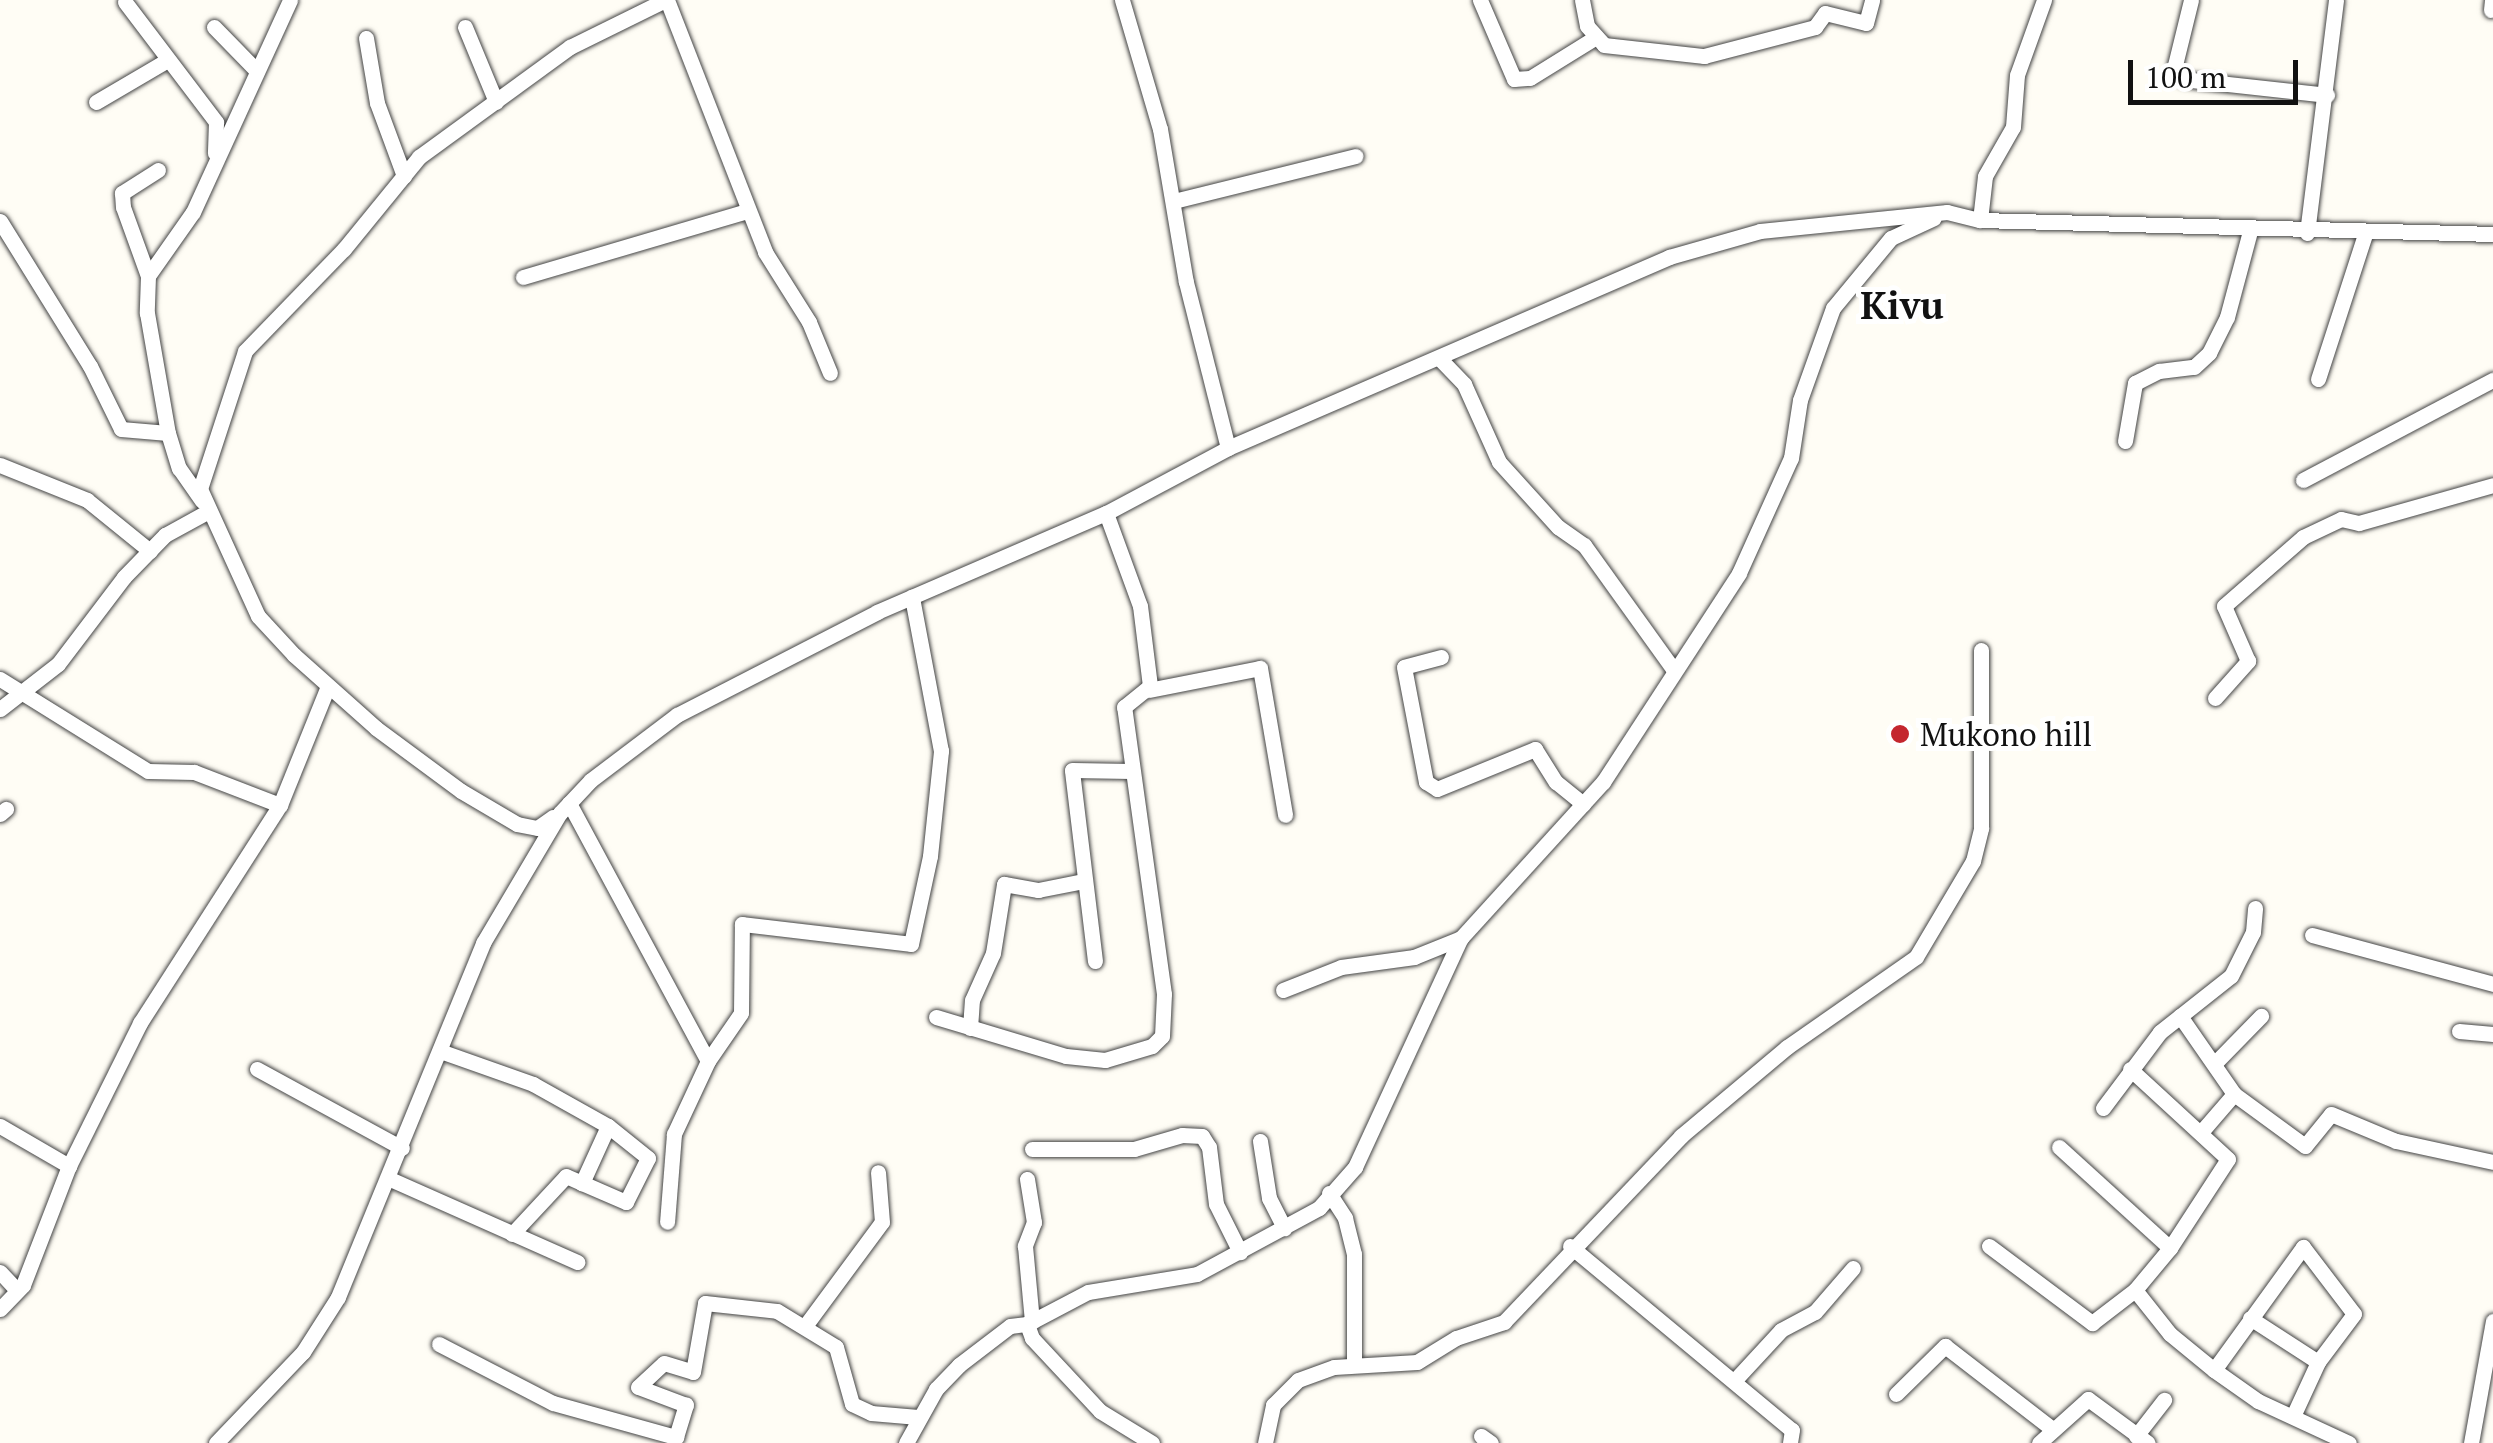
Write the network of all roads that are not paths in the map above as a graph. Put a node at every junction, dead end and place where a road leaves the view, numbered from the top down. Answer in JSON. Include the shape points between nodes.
{"nodes":[{"id":1,"x":290,"y":0,"type":"edge"},
{"id":2,"x":666,"y":0,"type":"edge"},
{"id":3,"x":1122,"y":0,"type":"edge"},
{"id":4,"x":1480,"y":0,"type":"edge"},
{"id":5,"x":1582,"y":0,"type":"edge"},
{"id":6,"x":1872,"y":0,"type":"edge"},
{"id":7,"x":2044,"y":0,"type":"edge"},
{"id":8,"x":2191,"y":0,"type":"edge"},
{"id":9,"x":2336,"y":0,"type":"edge"},
{"id":10,"x":124,"y":2,"type":"edge"},
{"id":11,"x":1824,"y":6,"type":"edge"},
{"id":12,"x":465,"y":26,"type":"dead end"},
{"id":13,"x":214,"y":27,"type":"dead end"},
{"id":14,"x":1596,"y":37,"type":"junction"},
{"id":15,"x":366,"y":38,"type":"dead end"},
{"id":16,"x":166,"y":61,"type":"junction"},
{"id":17,"x":255,"y":69,"type":"junction"},
{"id":18,"x":2327,"y":95,"type":"junction"},
{"id":19,"x":96,"y":102,"type":"dead end"},
{"id":20,"x":496,"y":102,"type":"junction"},
{"id":21,"x":234,"y":118,"type":"junction"},
{"id":22,"x":216,"y":122,"type":"junction"},
{"id":23,"x":1356,"y":156,"type":"dead end"},
{"id":24,"x":215,"y":162,"type":"junction"},
{"id":25,"x":158,"y":170,"type":"dead end"},
{"id":26,"x":404,"y":176,"type":"junction"},
{"id":27,"x":1174,"y":201,"type":"junction"},
{"id":28,"x":747,"y":211,"type":"junction"},
{"id":29,"x":1947,"y":212,"type":"junction"},
{"id":30,"x":1980,"y":220,"type":"junction"},
{"id":31,"x":0,"y":222,"type":"edge"},
{"id":32,"x":2250,"y":231,"type":"junction"},
{"id":33,"x":2307,"y":233,"type":"junction"},
{"id":34,"x":2365,"y":234,"type":"junction"},
{"id":35,"x":2493,"y":234,"type":"edge"},
{"id":36,"x":148,"y":276,"type":"junction"},
{"id":37,"x":523,"y":277,"type":"dead end"},
{"id":38,"x":1440,"y":359,"type":"junction"},
{"id":39,"x":830,"y":373,"type":"dead end"},
{"id":40,"x":2318,"y":379,"type":"dead end"},
{"id":41,"x":2493,"y":380,"type":"edge"},
{"id":42,"x":168,"y":432,"type":"junction"},
{"id":43,"x":2125,"y":441,"type":"dead end"},
{"id":44,"x":1228,"y":448,"type":"junction"},
{"id":45,"x":0,"y":465,"type":"edge"},
{"id":46,"x":2303,"y":480,"type":"dead end"},
{"id":47,"x":2493,"y":485,"type":"edge"},
{"id":48,"x":204,"y":506,"type":"junction"},
{"id":49,"x":1106,"y":514,"type":"junction"},
{"id":50,"x":150,"y":550,"type":"junction"},
{"id":51,"x":912,"y":597,"type":"junction"},
{"id":52,"x":1980,"y":650,"type":"dead end"},
{"id":53,"x":1441,"y":658,"type":"dead end"},
{"id":54,"x":1672,"y":669,"type":"junction"},
{"id":55,"x":0,"y":679,"type":"edge"},
{"id":56,"x":328,"y":686,"type":"junction"},
{"id":57,"x":1149,"y":690,"type":"junction"},
{"id":58,"x":18,"y":696,"type":"junction"},
{"id":59,"x":2216,"y":698,"type":"dead end"},
{"id":60,"x":0,"y":709,"type":"edge"},
{"id":61,"x":1131,"y":771,"type":"junction"},
{"id":62,"x":1584,"y":804,"type":"junction"},
{"id":63,"x":280,"y":806,"type":"junction"},
{"id":64,"x":564,"y":808,"type":"junction"},
{"id":65,"x":1285,"y":815,"type":"dead end"},
{"id":66,"x":1084,"y":880,"type":"junction"},
{"id":67,"x":2255,"y":908,"type":"dead end"},
{"id":68,"x":2312,"y":935,"type":"dead end"},
{"id":69,"x":1461,"y":938,"type":"junction"},
{"id":70,"x":1095,"y":961,"type":"dead end"},
{"id":71,"x":2493,"y":984,"type":"edge"},
{"id":72,"x":1283,"y":990,"type":"dead end"},
{"id":73,"x":2180,"y":1016,"type":"junction"},
{"id":74,"x":2261,"y":1016,"type":"dead end"},
{"id":75,"x":936,"y":1017,"type":"dead end"},
{"id":76,"x":970,"y":1028,"type":"junction"},
{"id":77,"x":2459,"y":1031,"type":"dead end"},
{"id":78,"x":2493,"y":1034,"type":"edge"},
{"id":79,"x":440,"y":1051,"type":"junction"},
{"id":80,"x":708,"y":1061,"type":"junction"},
{"id":81,"x":2215,"y":1064,"type":"junction"},
{"id":82,"x":257,"y":1069,"type":"dead end"},
{"id":83,"x":2130,"y":1069,"type":"junction"},
{"id":84,"x":2234,"y":1094,"type":"junction"},
{"id":85,"x":2103,"y":1108,"type":"dead end"},
{"id":86,"x":0,"y":1126,"type":"edge"},
{"id":87,"x":608,"y":1126,"type":"junction"},
{"id":88,"x":2202,"y":1131,"type":"junction"},
{"id":89,"x":1260,"y":1142,"type":"dead end"},
{"id":90,"x":2058,"y":1147,"type":"dead end"},
{"id":91,"x":402,"y":1148,"type":"junction"},
{"id":92,"x":1032,"y":1149,"type":"dead end"},
{"id":93,"x":2493,"y":1162,"type":"edge"},
{"id":94,"x":69,"y":1166,"type":"junction"},
{"id":95,"x":878,"y":1172,"type":"dead end"},
{"id":96,"x":390,"y":1179,"type":"junction"},
{"id":97,"x":1027,"y":1179,"type":"dead end"},
{"id":98,"x":582,"y":1183,"type":"junction"},
{"id":99,"x":1330,"y":1193,"type":"junction"},
{"id":100,"x":667,"y":1222,"type":"dead end"},
{"id":101,"x":1284,"y":1228,"type":"junction"},
{"id":102,"x":512,"y":1234,"type":"junction"},
{"id":103,"x":1570,"y":1246,"type":"junction"},
{"id":104,"x":1989,"y":1246,"type":"dead end"},
{"id":105,"x":2170,"y":1248,"type":"junction"},
{"id":106,"x":1240,"y":1252,"type":"junction"},
{"id":107,"x":576,"y":1262,"type":"dead end"},
{"id":108,"x":1852,"y":1268,"type":"dead end"},
{"id":109,"x":0,"y":1272,"type":"edge"},
{"id":110,"x":15,"y":1288,"type":"junction"},
{"id":111,"x":2135,"y":1290,"type":"junction"},
{"id":112,"x":0,"y":1309,"type":"edge"},
{"id":113,"x":2250,"y":1318,"type":"junction"},
{"id":114,"x":2493,"y":1321,"type":"edge"},
{"id":115,"x":1029,"y":1323,"type":"junction"},
{"id":116,"x":805,"y":1326,"type":"junction"},
{"id":117,"x":439,"y":1344,"type":"dead end"},
{"id":118,"x":2490,"y":1347,"type":"edge"},
{"id":119,"x":2318,"y":1362,"type":"junction"},
{"id":120,"x":1354,"y":1364,"type":"junction"},
{"id":121,"x":2214,"y":1370,"type":"junction"},
{"id":122,"x":1734,"y":1381,"type":"junction"},
{"id":123,"x":1896,"y":1394,"type":"dead end"},
{"id":124,"x":2164,"y":1400,"type":"dead end"},
{"id":125,"x":2294,"y":1414,"type":"junction"},
{"id":126,"x":918,"y":1417,"type":"junction"},
{"id":127,"x":2052,"y":1428,"type":"junction"},
{"id":128,"x":2325,"y":1438,"type":"edge"},
{"id":129,"x":2142,"y":1440,"type":"edge"},
{"id":130,"x":1797,"y":1441,"type":"edge"},
{"id":131,"x":216,"y":1443,"type":"edge"},
{"id":132,"x":906,"y":1443,"type":"edge"},
{"id":133,"x":1152,"y":1443,"type":"edge"},
{"id":134,"x":1265,"y":1443,"type":"edge"},
{"id":135,"x":2039,"y":1443,"type":"edge"},
{"id":136,"x":2349,"y":1443,"type":"edge"},
{"id":137,"x":2470,"y":1443,"type":"edge"}],
"edges":[{"from":1,"to":17,"type":"street"},
{"from":2,"to":20,"type":"street","via":[[570,46]]},
{"from":2,"to":28,"type":"street"},
{"from":3,"to":27,"type":"street"},
{"from":4,"to":14,"type":"street","via":[[1514,79],[1530,78]]},
{"from":5,"to":14,"type":"street"},
{"from":6,"to":11,"type":"street","via":[[1866,22]]},
{"from":7,"to":30,"type":"street","via":[[2017,75],[2014,127],[1985,176]]},
{"from":8,"to":18,"type":"street","via":[[2175,65],[2183,78]]},
{"from":9,"to":18,"type":"street"},
{"from":10,"to":16,"type":"street"},
{"from":11,"to":14,"type":"street","via":[[1815,26],[1704,56],[1620,49]]},
{"from":12,"to":20,"type":"street"},
{"from":13,"to":17,"type":"street"},
{"from":15,"to":26,"type":"street","via":[[377,102]]},
{"from":16,"to":19,"type":"street"},
{"from":16,"to":22,"type":"street"},
{"from":17,"to":21,"type":"street"},
{"from":18,"to":33,"type":"street"},
{"from":20,"to":26,"type":"street","via":[[419,157]]},
{"from":21,"to":22,"type":"street"},
{"from":21,"to":24,"type":"street"},
{"from":22,"to":24,"type":"street"},
{"from":23,"to":27,"type":"street"},
{"from":24,"to":36,"type":"street","via":[[193,212]]},
{"from":25,"to":36,"type":"street","via":[[122,193]]},
{"from":26,"to":48,"type":"street","via":[[245,351],[208,457]]},
{"from":27,"to":44,"type":"street","via":[[1204,371]]},
{"from":28,"to":37,"type":"street"},
{"from":28,"to":39,"type":"street"},
{"from":29,"to":30,"type":"street"},
{"from":29,"to":38,"type":"street","via":[[1793,226],[1705,246]]},
{"from":29,"to":54,"type":"street","via":[[1891,238],[1833,308],[1770,510],[1739,573]]},
{"from":30,"to":32,"type":"street"},
{"from":31,"to":42,"type":"street","via":[[90,366],[120,429]]},
{"from":32,"to":33,"type":"street"},
{"from":32,"to":43,"type":"street","via":[[2208,353],[2194,367],[2159,371],[2135,383]]},
{"from":33,"to":34,"type":"street"},
{"from":34,"to":35,"type":"street"},
{"from":34,"to":40,"type":"street"},
{"from":36,"to":42,"type":"street"},
{"from":38,"to":44,"type":"street"},
{"from":38,"to":54,"type":"street","via":[[1464,384],[1500,462],[1558,527],[1584,545]]},
{"from":41,"to":46,"type":"street"},
{"from":42,"to":48,"type":"street","via":[[179,468]]},
{"from":44,"to":49,"type":"street"},
{"from":45,"to":50,"type":"street","via":[[87,500]]},
{"from":47,"to":59,"type":"street","via":[[2359,523],[2341,519],[2303,537],[2224,606],[2248,661]]},
{"from":48,"to":50,"type":"street"},
{"from":48,"to":56,"type":"street","via":[[258,616]]},
{"from":49,"to":51,"type":"street"},
{"from":49,"to":57,"type":"street","via":[[1140,606]]},
{"from":50,"to":58,"type":"street","via":[[58,664]]},
{"from":51,"to":64,"type":"street","via":[[677,715]]},
{"from":51,"to":80,"type":"street","via":[[941,751],[930,856],[911,944],[742,924],[741,1013]]},
{"from":52,"to":103,"type":"street","via":[[1981,828],[1973,860],[1924,946],[1906,966],[1787,1047],[1682,1136]]},
{"from":53,"to":62,"type":"street","via":[[1404,667],[1426,782],[1437,789],[1535,749],[1556,782]]},
{"from":54,"to":62,"type":"street","via":[[1642,727]]},
{"from":55,"to":58,"type":"street"},
{"from":56,"to":63,"type":"street"},
{"from":56,"to":64,"type":"street","via":[[390,739],[517,824],[537,828]]},
{"from":57,"to":61,"type":"street","via":[[1124,704]]},
{"from":57,"to":65,"type":"street","via":[[1260,668]]},
{"from":58,"to":60,"type":"street"},
{"from":58,"to":63,"type":"street","via":[[104,739],[148,771],[194,772]]},
{"from":61,"to":66,"type":"street","via":[[1072,770]]},
{"from":61,"to":76,"type":"street","via":[[1164,994],[1161,1040],[1104,1060]]},
{"from":62,"to":69,"type":"street"},
{"from":63,"to":94,"type":"street","via":[[140,1023]]},
{"from":64,"to":79,"type":"street","via":[[483,944]]},
{"from":64,"to":80,"type":"street"},
{"from":66,"to":70,"type":"street"},
{"from":66,"to":76,"type":"street","via":[[1038,890],[1004,884],[993,953],[972,1000]]},
{"from":67,"to":73,"type":"street","via":[[2253,932],[2230,976]]},
{"from":68,"to":71,"type":"street"},
{"from":69,"to":72,"type":"street"},
{"from":69,"to":99,"type":"street","via":[[1370,1142]]},
{"from":73,"to":81,"type":"street"},
{"from":73,"to":83,"type":"street"},
{"from":74,"to":81,"type":"street"},
{"from":75,"to":76,"type":"street"},
{"from":77,"to":78,"type":"street"},
{"from":79,"to":87,"type":"street","via":[[532,1084]]},
{"from":79,"to":91,"type":"street"},
{"from":80,"to":100,"type":"street","via":[[674,1134]]},
{"from":81,"to":84,"type":"street"},
{"from":82,"to":91,"type":"street"},
{"from":83,"to":85,"type":"street"},
{"from":83,"to":88,"type":"street"},
{"from":84,"to":88,"type":"street"},
{"from":84,"to":93,"type":"street","via":[[2305,1146],[2332,1114],[2396,1141]]},
{"from":86,"to":94,"type":"street"},
{"from":87,"to":98,"type":"street"},
{"from":87,"to":98,"type":"street","via":[[648,1158],[626,1202]]},
{"from":88,"to":105,"type":"street","via":[[2228,1162]]},
{"from":89,"to":101,"type":"street","via":[[1269,1198]]},
{"from":90,"to":105,"type":"street"},
{"from":91,"to":96,"type":"street"},
{"from":92,"to":106,"type":"street","via":[[1134,1149],[1202,1136],[1210,1147],[1216,1204]]},
{"from":94,"to":110,"type":"street","via":[[23,1286]]},
{"from":95,"to":116,"type":"street","via":[[882,1222]]},
{"from":96,"to":102,"type":"street"},
{"from":96,"to":131,"type":"street","via":[[321,1327]]},
{"from":97,"to":115,"type":"street","via":[[1034,1222],[1025,1246]]},
{"from":98,"to":102,"type":"street","via":[[566,1176]]},
{"from":99,"to":101,"type":"street","via":[[1319,1208]]},
{"from":99,"to":120,"type":"street","via":[[1354,1254]]},
{"from":101,"to":106,"type":"street"},
{"from":102,"to":107,"type":"street"},
{"from":103,"to":120,"type":"street","via":[[1494,1329],[1456,1338],[1417,1362]]},
{"from":103,"to":122,"type":"street"},
{"from":104,"to":111,"type":"street","via":[[2092,1323]]},
{"from":105,"to":111,"type":"street"},
{"from":106,"to":115,"type":"street","via":[[1160,1284],[1088,1292]]},
{"from":108,"to":122,"type":"street","via":[[1814,1312],[1781,1330]]},
{"from":109,"to":110,"type":"street"},
{"from":110,"to":112,"type":"street"},
{"from":111,"to":121,"type":"street","via":[[2170,1334]]},
{"from":113,"to":119,"type":"street"},
{"from":113,"to":119,"type":"street","via":[[2303,1247],[2354,1308],[2352,1321]]},
{"from":113,"to":121,"type":"street"},
{"from":114,"to":118,"type":"street"},
{"from":115,"to":126,"type":"street","via":[[1010,1326],[960,1365]]},
{"from":115,"to":133,"type":"street","via":[[1032,1338],[1100,1411]]},
{"from":116,"to":117,"type":"street","via":[[777,1311],[705,1304],[693,1372],[664,1363],[638,1387],[686,1406],[676,1437],[553,1403]]},
{"from":116,"to":126,"type":"street","via":[[836,1346],[852,1404],[871,1413]]},
{"from":118,"to":137,"type":"street"},
{"from":119,"to":125,"type":"street"},
{"from":120,"to":134,"type":"street","via":[[1285,1389],[1272,1405]]},
{"from":121,"to":125,"type":"street"},
{"from":122,"to":130,"type":"street"},
{"from":123,"to":127,"type":"street","via":[[1944,1346]]},
{"from":124,"to":129,"type":"street"},
{"from":125,"to":128,"type":"street"},
{"from":126,"to":132,"type":"street"},
{"from":127,"to":129,"type":"street","via":[[2088,1399]]},
{"from":127,"to":135,"type":"street"},
{"from":128,"to":136,"type":"street"}]}
